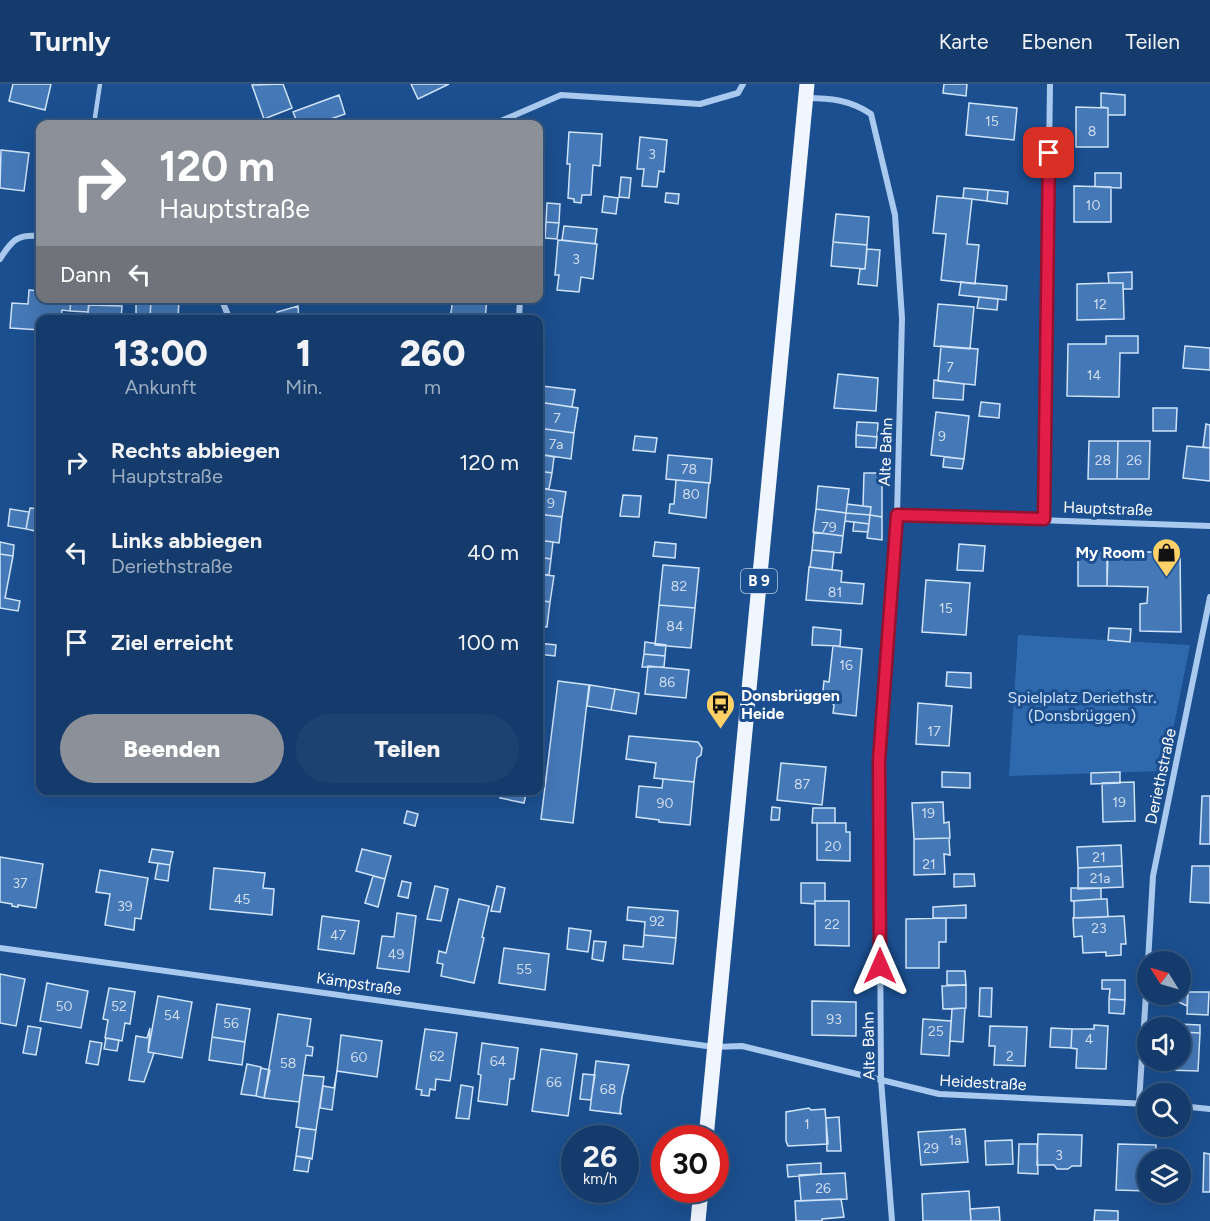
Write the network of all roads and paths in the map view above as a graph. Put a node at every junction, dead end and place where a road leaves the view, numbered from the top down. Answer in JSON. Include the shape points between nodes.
{"nodes":[{"id":1,"x":100,"y":84,"type":"edge"},
{"id":2,"x":743,"y":84,"type":"edge"},
{"id":3,"x":1050,"y":84,"type":"edge"},
{"id":4,"x":807,"y":91,"type":"edge"},
{"id":5,"x":95,"y":120,"type":"edge"},
{"id":6,"x":506,"y":120,"type":"edge"},
{"id":7,"x":36,"y":236,"type":"edge"},
{"id":8,"x":0,"y":259,"type":"edge"},
{"id":9,"x":897,"y":515,"type":"junction"},
{"id":10,"x":1044,"y":519,"type":"junction"},
{"id":11,"x":1210,"y":526,"type":"edge"},
{"id":12,"x":1210,"y":597,"type":"edge"},
{"id":13,"x":0,"y":948,"type":"edge"},
{"id":14,"x":1149,"y":951,"type":"edge"},
{"id":15,"x":1145,"y":1005,"type":"edge"},
{"id":16,"x":714,"y":1047,"type":"junction"},
{"id":17,"x":881,"y":1080,"type":"junction"},
{"id":18,"x":1140,"y":1083,"type":"edge"},
{"id":19,"x":1137,"y":1103,"type":"edge"},
{"id":20,"x":1191,"y":1107,"type":"edge"},
{"id":21,"x":1210,"y":1109,"type":"edge"},
{"id":22,"x":707,"y":1125,"type":"edge"},
{"id":23,"x":700,"y":1203,"type":"edge"},
{"id":24,"x":698,"y":1221,"type":"edge"},
{"id":25,"x":892,"y":1221,"type":"edge"}],
"edges":[{"from":1,"to":5,"type":"lane"},
{"from":2,"to":6,"type":"street","via":[[738,93],[700,104],[561,95]]},
{"from":3,"to":10,"type":"street"},
{"from":4,"to":9,"type":"street","name":"Alte Bahn","via":[[858,105],[871,114],[895,215],[902,318]]},
{"from":4,"to":16,"type":"main road","number":"B 9"},
{"from":7,"to":8,"type":"street","via":[[26,235],[10,243]]},
{"from":9,"to":10,"type":"street","name":"Hauptstraße"},
{"from":9,"to":17,"type":"street","name":"Alte Bahn","via":[[879,760]]},
{"from":10,"to":11,"type":"street","name":"Hauptstraße"},
{"from":12,"to":14,"type":"street","name":"Deriethstraße","via":[[1153,876]]},
{"from":13,"to":16,"type":"street","name":"Kämpstraße"},
{"from":15,"to":18,"type":"street","name":"Deriethstraße"},
{"from":16,"to":17,"type":"street","name":"Heidestraße","via":[[742,1046]]},
{"from":16,"to":22,"type":"main road","number":"B 9"},
{"from":17,"to":19,"type":"street","name":"Heidestraße","via":[[939,1094]]},
{"from":17,"to":25,"type":"street","name":"Alte Bahn"},
{"from":20,"to":21,"type":"street"},
{"from":23,"to":24,"type":"main road"}]}
